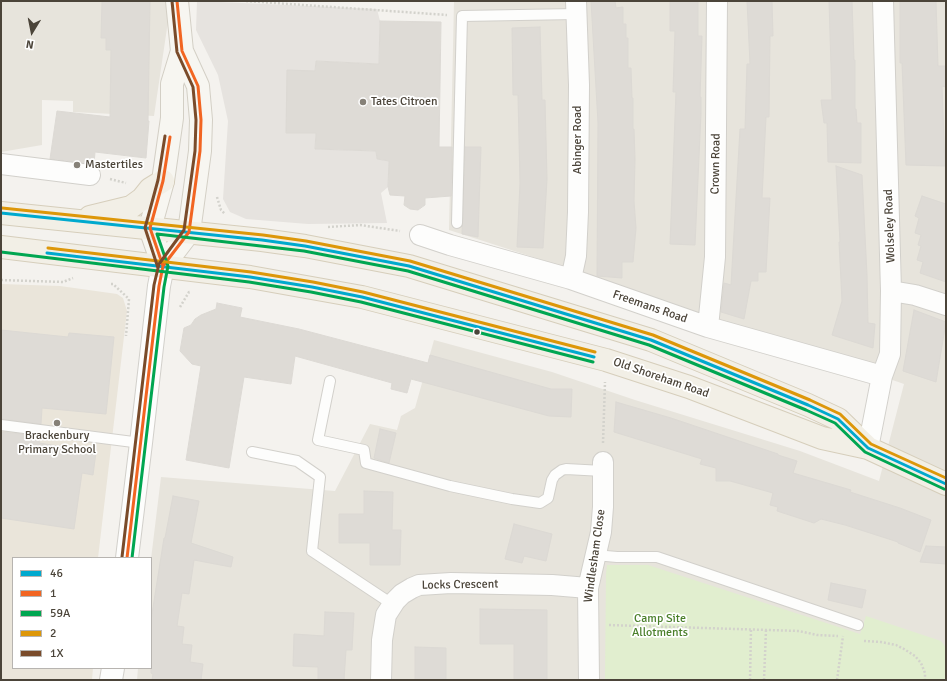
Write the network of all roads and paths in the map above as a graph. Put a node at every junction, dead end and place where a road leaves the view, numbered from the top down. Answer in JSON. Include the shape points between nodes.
{"nodes":[{"id":1,"x":178,"y":1,"type":"edge"},
{"id":2,"x":246,"y":1,"type":"edge"},
{"id":3,"x":717,"y":1,"type":"edge"},
{"id":4,"x":883,"y":1,"type":"edge"},
{"id":5,"x":576,"y":7,"type":"edge"},
{"id":6,"x":462,"y":16,"type":"junction"},
{"id":7,"x":182,"y":52,"type":"junction"},
{"id":8,"x":1,"y":164,"type":"edge"},
{"id":9,"x":90,"y":175,"type":"dead end"},
{"id":10,"x":163,"y":181,"type":"junction"},
{"id":11,"x":216,"y":196,"type":"dead end"},
{"id":12,"x":1,"y":213,"type":"edge"},
{"id":13,"x":230,"y":218,"type":"dead end"},
{"id":14,"x":77,"y":221,"type":"junction"},
{"id":15,"x":457,"y":223,"type":"dead end"},
{"id":16,"x":150,"y":228,"type":"junction"},
{"id":17,"x":324,"y":228,"type":"dead end"},
{"id":18,"x":189,"y":232,"type":"junction"},
{"id":19,"x":420,"y":235,"type":"joint"},
{"id":20,"x":1,"y":247,"type":"edge"},
{"id":21,"x":163,"y":266,"type":"junction"},
{"id":22,"x":72,"y":276,"type":"dead end"},
{"id":23,"x":571,"y":279,"type":"junction"},
{"id":24,"x":1,"y":280,"type":"edge"},
{"id":25,"x":106,"y":282,"type":"dead end"},
{"id":26,"x":195,"y":290,"type":"dead end"},
{"id":27,"x":891,"y":291,"type":"junction"},
{"id":28,"x":946,"y":305,"type":"edge"},
{"id":29,"x":178,"y":312,"type":"dead end"},
{"id":30,"x":708,"y":327,"type":"junction"},
{"id":31,"x":126,"y":336,"type":"dead end"},
{"id":32,"x":606,"y":360,"type":"junction"},
{"id":33,"x":882,"y":376,"type":"junction"},
{"id":34,"x":330,"y":381,"type":"dead end"},
{"id":35,"x":597,"y":382,"type":"dead end"},
{"id":36,"x":605,"y":384,"type":"junction"},
{"id":37,"x":612,"y":386,"type":"dead end"},
{"id":38,"x":1,"y":425,"type":"edge"},
{"id":39,"x":141,"y":443,"type":"junction"},
{"id":40,"x":868,"y":448,"type":"junction"},
{"id":41,"x":252,"y":452,"type":"dead end"},
{"id":42,"x":603,"y":466,"type":"junction"},
{"id":43,"x":946,"y":484,"type":"edge"},
{"id":44,"x":595,"y":555,"type":"junction"},
{"id":45,"x":127,"y":557,"type":"edge"},
{"id":46,"x":588,"y":588,"type":"junction"},
{"id":47,"x":392,"y":604,"type":"junction"},
{"id":48,"x":858,"y":625,"type":"dead end"},
{"id":49,"x":588,"y":626,"type":"junction"},
{"id":50,"x":751,"y":629,"type":"junction"},
{"id":51,"x":766,"y":630,"type":"junction"},
{"id":52,"x":843,"y":636,"type":"junction"},
{"id":53,"x":848,"y":638,"type":"dead end"},
{"id":54,"x":860,"y":640,"type":"dead end"},
{"id":55,"x":113,"y":669,"type":"edge"},
{"id":56,"x":111,"y":680,"type":"edge"},
{"id":57,"x":381,"y":680,"type":"edge"},
{"id":58,"x":589,"y":680,"type":"edge"},
{"id":59,"x":750,"y":680,"type":"edge"},
{"id":60,"x":764,"y":680,"type":"edge"},
{"id":61,"x":837,"y":680,"type":"edge"},
{"id":62,"x":925,"y":680,"type":"edge"}],
"edges":[{"from":1,"to":7,"type":"main road"},
{"from":2,"to":6,"type":"path"},
{"from":3,"to":30,"type":"street","name":"Crown Road","via":[[715,257]]},
{"from":4,"to":27,"type":"street","name":"Wolseley Road"},
{"from":5,"to":6,"type":"lane"},
{"from":5,"to":23,"type":"street","name":"Abinger Road","via":[[579,85],[578,212],[576,256]]},
{"from":6,"to":15,"type":"lane"},
{"from":7,"to":10,"type":"main road","via":[[172,84],[172,118]]},
{"from":7,"to":18,"type":"main road","via":[[198,86],[201,120],[200,151]]},
{"from":8,"to":9,"type":"street"},
{"from":10,"to":14,"type":"main road","via":[[131,207]]},
{"from":10,"to":16,"type":"main road"},
{"from":11,"to":13,"type":"path","via":[[221,210]]},
{"from":12,"to":14,"type":"main road","name":"Old Shoreham Road"},
{"from":14,"to":16,"type":"main road","name":"Old Shoreham Road"},
{"from":16,"to":18,"type":"main road","name":"Old Shoreham Road"},
{"from":16,"to":21,"type":"main road"},
{"from":17,"to":19,"type":"path","via":[[360,225]]},
{"from":18,"to":21,"type":"main road"},
{"from":18,"to":40,"type":"main road","name":"Old Shoreham Road","via":[[305,246],[409,266],[651,340],[808,404],[838,419]]},
{"from":19,"to":23,"type":"street","name":"Freemans Road"},
{"from":20,"to":21,"type":"main road","name":"Old Shoreham Road"},
{"from":21,"to":32,"type":"main road","name":"Old Shoreham Road","via":[[250,277],[362,297]]},
{"from":21,"to":39,"type":"street"},
{"from":22,"to":24,"type":"path","via":[[80,276],[63,282]]},
{"from":23,"to":30,"type":"street","name":"Freemans Road"},
{"from":25,"to":31,"type":"path","via":[[113,284],[129,299]]},
{"from":26,"to":29,"type":"path","via":[[189,292]]},
{"from":27,"to":28,"type":"street","via":[[915,295]]},
{"from":27,"to":33,"type":"street","name":"Wolseley Road","via":[[890,354]]},
{"from":30,"to":33,"type":"street","name":"Freemans Road"},
{"from":32,"to":36,"type":"path"},
{"from":32,"to":40,"type":"main road","name":"Old Shoreham Road","via":[[689,387],[822,438]]},
{"from":33,"to":40,"type":"street","name":"Wolseley Road"},
{"from":34,"to":42,"type":"lane","via":[[318,440],[364,450],[366,463],[450,486],[540,503],[548,498],[552,480],[562,470]]},
{"from":35,"to":36,"type":"path"},
{"from":36,"to":37,"type":"path"},
{"from":36,"to":42,"type":"path"},
{"from":38,"to":39,"type":"lane"},
{"from":39,"to":45,"type":"street"},
{"from":40,"to":43,"type":"main road","name":"Old Shoreham Road"},
{"from":41,"to":47,"type":"lane","via":[[297,461],[320,476],[312,550]]},
{"from":42,"to":44,"type":"street","name":"Windlesham Close","via":[[601,532]]},
{"from":44,"to":46,"type":"street","name":"Windlesham Close"},
{"from":44,"to":48,"type":"lane","via":[[657,557]]},
{"from":46,"to":47,"type":"street","name":"Locks Crescent","via":[[552,585],[418,585],[406,591]]},
{"from":46,"to":49,"type":"street","name":"Windlesham Close"},
{"from":47,"to":57,"type":"street","name":"Locks Crescent","via":[[386,615],[382,640]]},
{"from":49,"to":50,"type":"path"},
{"from":49,"to":58,"type":"street","name":"Windlesham Close"},
{"from":50,"to":51,"type":"path"},
{"from":50,"to":59,"type":"path"},
{"from":51,"to":52,"type":"path"},
{"from":51,"to":60,"type":"path"},
{"from":52,"to":53,"type":"path"},
{"from":52,"to":61,"type":"path"},
{"from":54,"to":62,"type":"path","via":[[904,648],[921,664]]},
{"from":55,"to":56,"type":"street"}]}
